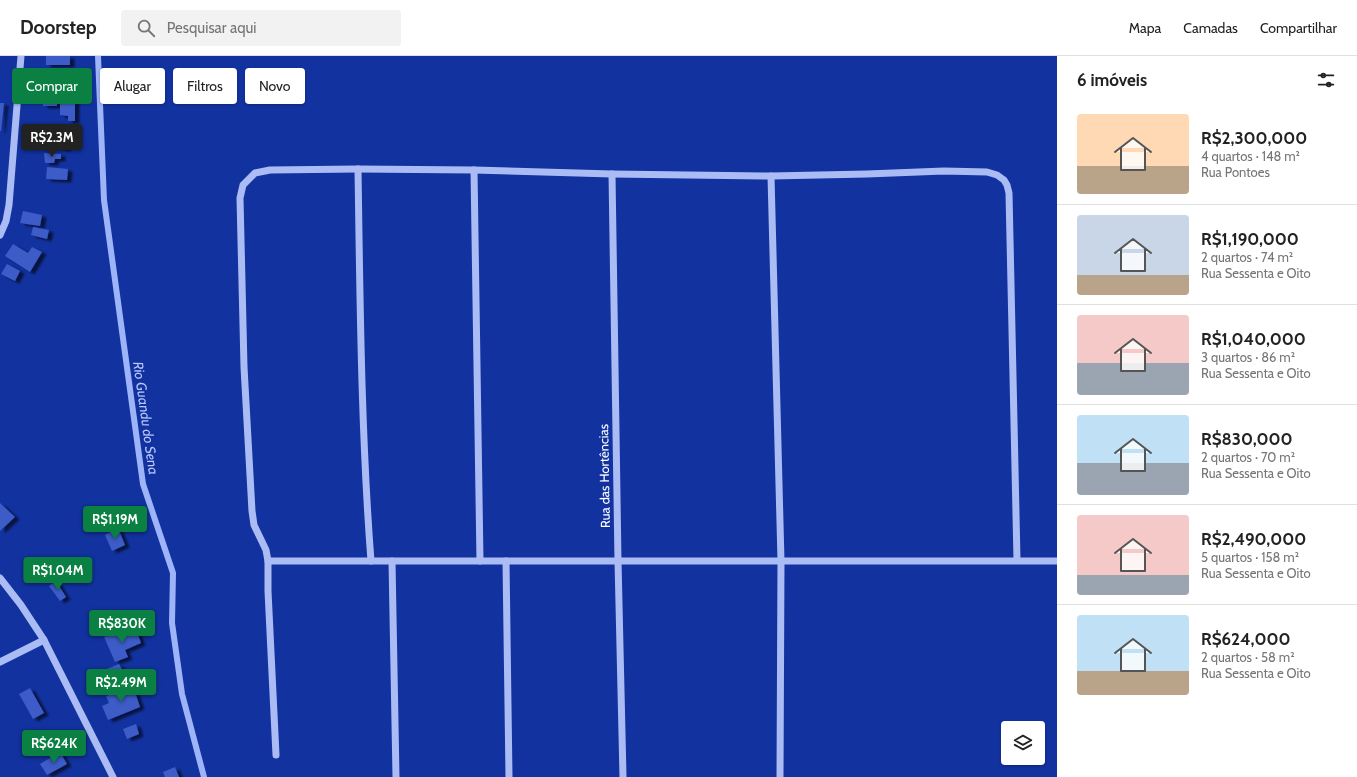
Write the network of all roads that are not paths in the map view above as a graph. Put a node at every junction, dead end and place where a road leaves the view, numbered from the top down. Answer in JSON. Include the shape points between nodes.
{"nodes":[{"id":1,"x":21,"y":56,"type":"edge"},
{"id":2,"x":358,"y":169,"type":"junction"},
{"id":3,"x":474,"y":170,"type":"junction"},
{"id":4,"x":612,"y":174,"type":"junction"},
{"id":5,"x":771,"y":176,"type":"junction"},
{"id":6,"x":0,"y":235,"type":"edge"},
{"id":7,"x":1017,"y":560,"type":"junction"},
{"id":8,"x":268,"y":561,"type":"junction"},
{"id":9,"x":371,"y":561,"type":"junction"},
{"id":10,"x":392,"y":561,"type":"junction"},
{"id":11,"x":480,"y":561,"type":"junction"},
{"id":12,"x":506,"y":561,"type":"junction"},
{"id":13,"x":618,"y":561,"type":"junction"},
{"id":14,"x":781,"y":561,"type":"junction"},
{"id":15,"x":1057,"y":561,"type":"edge"},
{"id":16,"x":0,"y":578,"type":"edge"},
{"id":17,"x":44,"y":640,"type":"junction"},
{"id":18,"x":0,"y":662,"type":"edge"},
{"id":19,"x":276,"y":754,"type":"dead end"},
{"id":20,"x":113,"y":777,"type":"edge"},
{"id":21,"x":396,"y":777,"type":"edge"},
{"id":22,"x":509,"y":777,"type":"edge"},
{"id":23,"x":623,"y":777,"type":"edge"},
{"id":24,"x":780,"y":777,"type":"edge"}],
"edges":[{"from":1,"to":6,"type":"street","via":[[9,205]]},
{"from":2,"to":3,"type":"street"},
{"from":2,"to":8,"type":"street","via":[[270,170],[255,173],[243,185],[240,198],[244,367],[252,510],[254,525],[266,550]]},
{"from":2,"to":9,"type":"street","via":[[361,342]]},
{"from":3,"to":4,"type":"street"},
{"from":3,"to":11,"type":"street"},
{"from":4,"to":5,"type":"street"},
{"from":4,"to":13,"type":"street","name":"Rua das Hortências"},
{"from":5,"to":7,"type":"street","via":[[944,171],[987,172],[1004,180],[1009,193]]},
{"from":5,"to":14,"type":"street"},
{"from":7,"to":14,"type":"street"},
{"from":7,"to":15,"type":"street"},
{"from":8,"to":9,"type":"street"},
{"from":8,"to":19,"type":"street"},
{"from":9,"to":10,"type":"street"},
{"from":10,"to":11,"type":"street"},
{"from":10,"to":21,"type":"street"},
{"from":11,"to":12,"type":"street"},
{"from":12,"to":13,"type":"street"},
{"from":12,"to":22,"type":"street"},
{"from":13,"to":14,"type":"street"},
{"from":13,"to":23,"type":"street","name":"Rua das Hortências"},
{"from":14,"to":24,"type":"street"},
{"from":16,"to":17,"type":"street","via":[[21,604]]},
{"from":17,"to":18,"type":"street"},
{"from":17,"to":20,"type":"street"}]}
